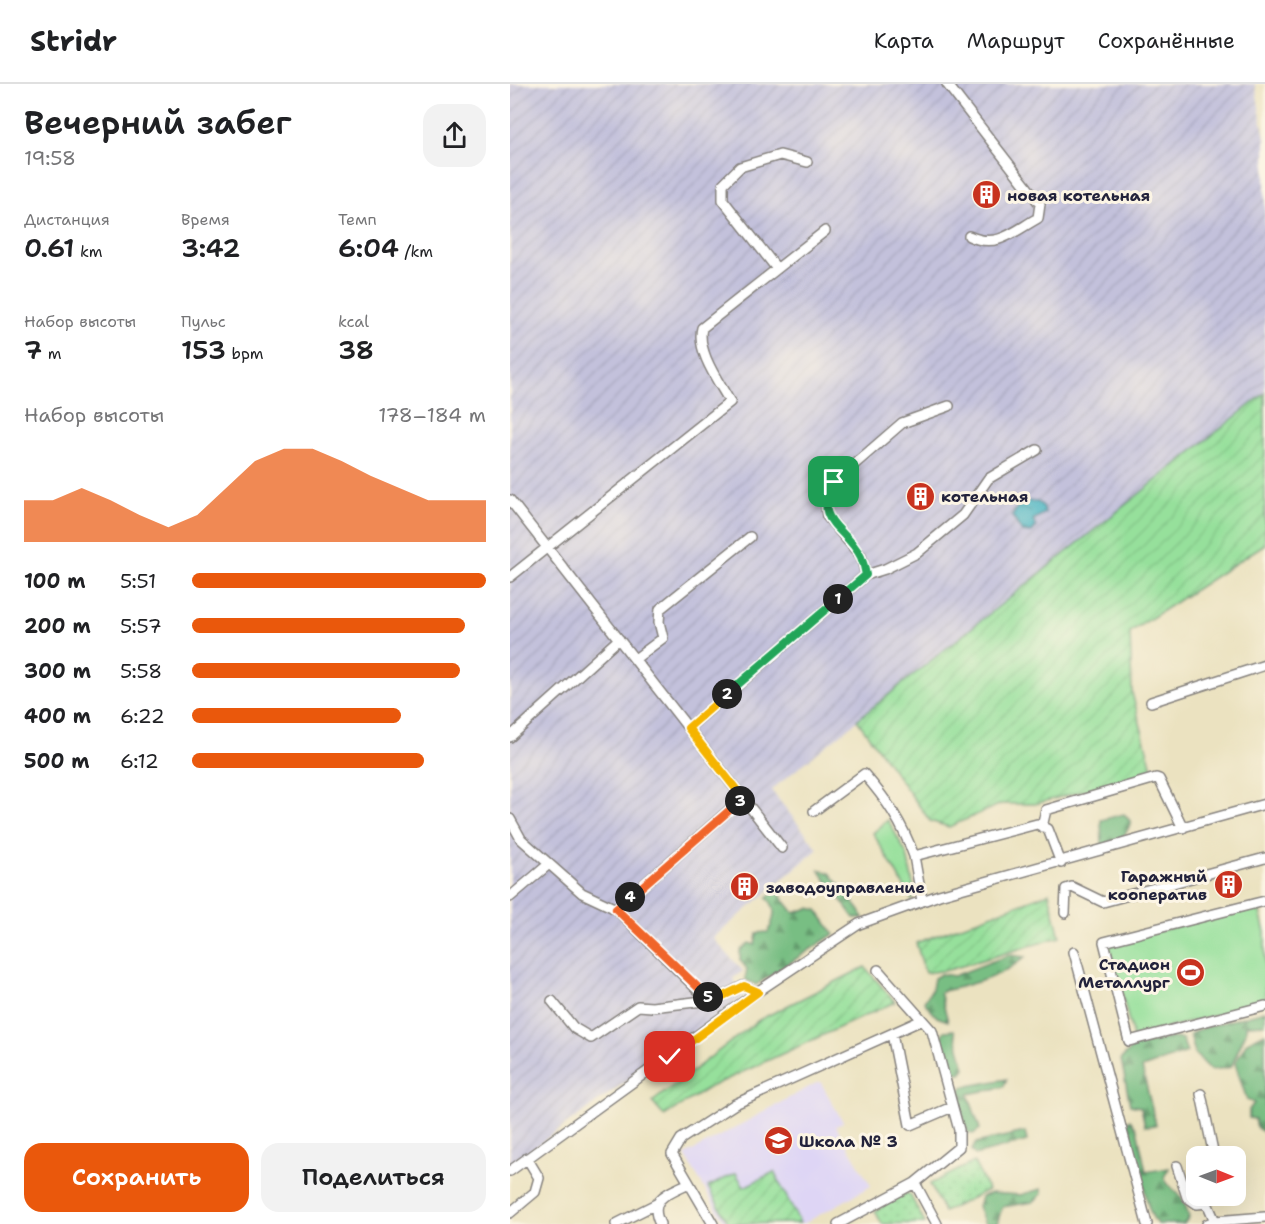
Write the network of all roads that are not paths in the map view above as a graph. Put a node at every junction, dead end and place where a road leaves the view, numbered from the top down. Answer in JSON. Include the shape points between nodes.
{"nodes":[{"id":1,"x":947,"y":84,"type":"edge"},
{"id":2,"x":807,"y":162,"type":"dead end"},
{"id":3,"x":825,"y":231,"type":"dead end"},
{"id":4,"x":969,"y":236,"type":"dead end"},
{"id":5,"x":777,"y":269,"type":"junction"},
{"id":6,"x":949,"y":406,"type":"dead end"},
{"id":7,"x":1037,"y":450,"type":"dead end"},
{"id":8,"x":510,"y":500,"type":"edge"},
{"id":9,"x":750,"y":537,"type":"dead end"},
{"id":10,"x":547,"y":547,"type":"junction"},
{"id":11,"x":866,"y":575,"type":"junction"},
{"id":12,"x":510,"y":578,"type":"edge"},
{"id":13,"x":618,"y":639,"type":"junction"},
{"id":14,"x":634,"y":659,"type":"junction"},
{"id":15,"x":1265,"y":665,"type":"edge"},
{"id":16,"x":1151,"y":702,"type":"dead end"},
{"id":17,"x":688,"y":728,"type":"junction"},
{"id":18,"x":510,"y":737,"type":"edge"},
{"id":19,"x":743,"y":798,"type":"junction"},
{"id":20,"x":1265,"y":804,"type":"edge"},
{"id":21,"x":814,"y":811,"type":"dead end"},
{"id":22,"x":510,"y":819,"type":"edge"},
{"id":23,"x":1042,"y":827,"type":"junction"},
{"id":24,"x":1183,"y":828,"type":"junction"},
{"id":25,"x":782,"y":848,"type":"dead end"},
{"id":26,"x":914,"y":856,"type":"junction"},
{"id":27,"x":1265,"y":858,"type":"edge"},
{"id":28,"x":1061,"y":863,"type":"junction"},
{"id":29,"x":549,"y":864,"type":"junction"},
{"id":30,"x":510,"y":897,"type":"edge"},
{"id":31,"x":922,"y":901,"type":"junction"},
{"id":32,"x":1264,"y":904,"type":"edge"},
{"id":33,"x":616,"y":909,"type":"junction"},
{"id":34,"x":1065,"y":913,"type":"dead end"},
{"id":35,"x":1074,"y":952,"type":"dead end"},
{"id":36,"x":878,"y":970,"type":"dead end"},
{"id":37,"x":758,"y":992,"type":"junction"},
{"id":38,"x":715,"y":1000,"type":"junction"},
{"id":39,"x":552,"y":1001,"type":"dead end"},
{"id":40,"x":1265,"y":1006,"type":"edge"},
{"id":41,"x":922,"y":1020,"type":"junction"},
{"id":42,"x":892,"y":1034,"type":"junction"},
{"id":43,"x":1201,"y":1094,"type":"dead end"},
{"id":44,"x":952,"y":1107,"type":"junction"},
{"id":45,"x":1212,"y":1146,"type":"edge"},
{"id":46,"x":527,"y":1158,"type":"junction"},
{"id":47,"x":1177,"y":1166,"type":"dead end"},
{"id":48,"x":510,"y":1171,"type":"edge"},
{"id":49,"x":689,"y":1183,"type":"junction"},
{"id":50,"x":915,"y":1183,"type":"junction"},
{"id":51,"x":1186,"y":1194,"type":"edge"},
{"id":52,"x":656,"y":1204,"type":"junction"},
{"id":53,"x":1208,"y":1206,"type":"edge"},
{"id":54,"x":510,"y":1213,"type":"edge"},
{"id":55,"x":1265,"y":1217,"type":"edge"},
{"id":56,"x":844,"y":1222,"type":"edge"},
{"id":57,"x":1211,"y":1222,"type":"edge"},
{"id":58,"x":616,"y":1224,"type":"edge"},
{"id":59,"x":660,"y":1224,"type":"edge"},
{"id":60,"x":713,"y":1224,"type":"edge"},
{"id":61,"x":937,"y":1224,"type":"edge"},
{"id":62,"x":1147,"y":1224,"type":"edge"}],
"edges":[{"from":1,"to":4,"type":"street","via":[[1040,204],[1038,218],[1002,239],[984,243]]},
{"from":2,"to":5,"type":"street","via":[[780,156],[740,167],[723,184],[723,200]]},
{"from":3,"to":5,"type":"street"},
{"from":5,"to":10,"type":"street","via":[[702,328],[699,338],[730,402]]},
{"from":6,"to":11,"type":"street","via":[[902,423],[834,482],[825,497],[827,516],[861,556]]},
{"from":7,"to":11,"type":"street","via":[[988,479],[963,515],[917,553]]},
{"from":8,"to":10,"type":"street"},
{"from":9,"to":14,"type":"street","via":[[660,609],[658,622],[663,638]]},
{"from":10,"to":12,"type":"street"},
{"from":10,"to":13,"type":"street"},
{"from":11,"to":17,"type":"street"},
{"from":13,"to":14,"type":"street"},
{"from":13,"to":18,"type":"street"},
{"from":14,"to":17,"type":"street"},
{"from":15,"to":16,"type":"street"},
{"from":17,"to":19,"type":"street"},
{"from":19,"to":25,"type":"street"},
{"from":19,"to":33,"type":"street"},
{"from":20,"to":24,"type":"street"},
{"from":21,"to":26,"type":"street","via":[[864,774],[888,802]]},
{"from":22,"to":29,"type":"street","via":[[521,839]]},
{"from":23,"to":24,"type":"street","via":[[1046,810],[1156,778],[1160,779]]},
{"from":23,"to":26,"type":"street","via":[[1037,824]]},
{"from":23,"to":28,"type":"street","via":[[1048,829]]},
{"from":24,"to":28,"type":"street"},
{"from":26,"to":31,"type":"street"},
{"from":27,"to":34,"type":"street","via":[[1103,902],[1072,887],[1066,889]]},
{"from":28,"to":31,"type":"street"},
{"from":29,"to":30,"type":"street"},
{"from":29,"to":33,"type":"street","via":[[582,893]]},
{"from":31,"to":37,"type":"street","via":[[859,924]]},
{"from":32,"to":40,"type":"street","via":[[1104,942],[1129,1041]]},
{"from":33,"to":38,"type":"street","via":[[703,995]]},
{"from":35,"to":62,"type":"street"},
{"from":36,"to":41,"type":"street"},
{"from":37,"to":38,"type":"street","via":[[744,986]]},
{"from":37,"to":46,"type":"street"},
{"from":38,"to":39,"type":"street","via":[[638,1006],[591,1038],[574,1028]]},
{"from":41,"to":42,"type":"street"},
{"from":41,"to":44,"type":"street","via":[[932,1031]]},
{"from":42,"to":44,"type":"street","via":[[910,1125]]},
{"from":42,"to":49,"type":"street","via":[[735,1104],[681,1139],[672,1154]]},
{"from":43,"to":45,"type":"street"},
{"from":44,"to":50,"type":"street","via":[[959,1147]]},
{"from":46,"to":48,"type":"street"},
{"from":46,"to":54,"type":"street","via":[[539,1178],[535,1192]]},
{"from":47,"to":51,"type":"street"},
{"from":49,"to":52,"type":"street"},
{"from":49,"to":60,"type":"street"},
{"from":50,"to":56,"type":"street"},
{"from":50,"to":61,"type":"street"},
{"from":52,"to":58,"type":"street"},
{"from":52,"to":59,"type":"street","via":[[654,1210]]},
{"from":53,"to":57,"type":"street"},
{"from":55,"to":57,"type":"street"}]}
